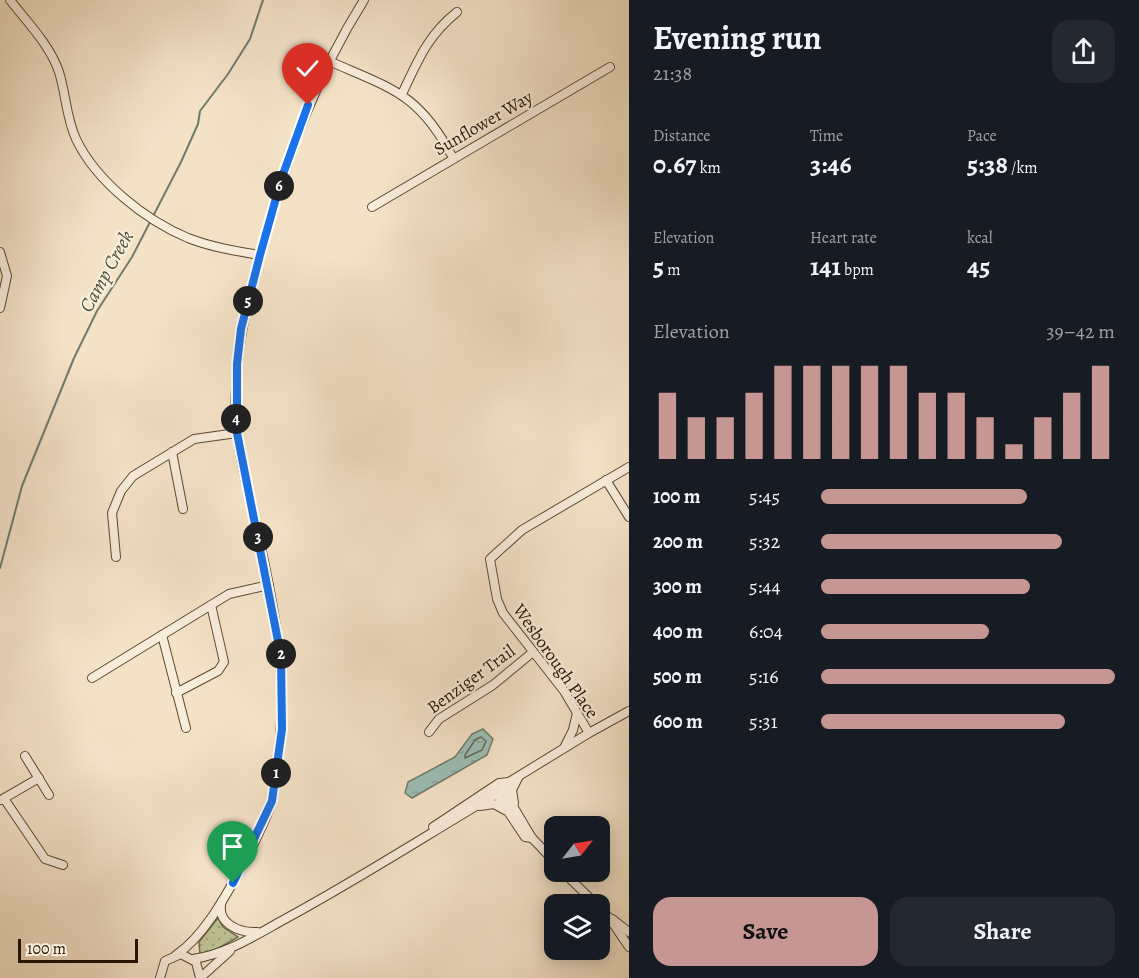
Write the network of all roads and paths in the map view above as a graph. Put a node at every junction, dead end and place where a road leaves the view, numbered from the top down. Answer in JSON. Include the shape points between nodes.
{"nodes":[{"id":1,"x":10,"y":0,"type":"edge"},
{"id":2,"x":364,"y":0,"type":"edge"},
{"id":3,"x":457,"y":12,"type":"dead end"},
{"id":4,"x":329,"y":61,"type":"junction"},
{"id":5,"x":610,"y":67,"type":"dead end"},
{"id":6,"x":402,"y":94,"type":"junction"},
{"id":7,"x":453,"y":158,"type":"junction"},
{"id":8,"x":372,"y":207,"type":"dead end"},
{"id":9,"x":0,"y":252,"type":"edge"},
{"id":10,"x":260,"y":255,"type":"junction"},
{"id":11,"x":0,"y":308,"type":"edge"},
{"id":12,"x":237,"y":433,"type":"junction"},
{"id":13,"x":172,"y":452,"type":"junction"},
{"id":14,"x":629,"y":467,"type":"edge"},
{"id":15,"x":606,"y":480,"type":"junction"},
{"id":16,"x":183,"y":509,"type":"dead end"},
{"id":17,"x":629,"y":518,"type":"edge"},
{"id":18,"x":116,"y":557,"type":"dead end"},
{"id":19,"x":269,"y":585,"type":"junction"},
{"id":20,"x":211,"y":605,"type":"junction"},
{"id":21,"x":162,"y":635,"type":"junction"},
{"id":22,"x":533,"y":652,"type":"junction"},
{"id":23,"x":92,"y":678,"type":"dead end"},
{"id":24,"x":177,"y":693,"type":"junction"},
{"id":25,"x":629,"y":711,"type":"edge"},
{"id":26,"x":577,"y":713,"type":"junction"},
{"id":27,"x":186,"y":728,"type":"dead end"},
{"id":28,"x":429,"y":732,"type":"dead end"},
{"id":29,"x":589,"y":733,"type":"junction"},
{"id":30,"x":563,"y":749,"type":"junction"},
{"id":31,"x":26,"y":756,"type":"dead end"},
{"id":32,"x":525,"y":772,"type":"junction"},
{"id":33,"x":39,"y":778,"type":"junction"},
{"id":34,"x":497,"y":789,"type":"junction"},
{"id":35,"x":49,"y":795,"type":"dead end"},
{"id":36,"x":2,"y":800,"type":"edge"},
{"id":37,"x":475,"y":807,"type":"junction"},
{"id":38,"x":506,"y":811,"type":"junction"},
{"id":39,"x":518,"y":813,"type":"junction"},
{"id":40,"x":532,"y":838,"type":"junction"},
{"id":41,"x":403,"y":849,"type":"junction"},
{"id":42,"x":544,"y":851,"type":"edge"},
{"id":43,"x":63,"y":865,"type":"dead end"},
{"id":44,"x":573,"y":882,"type":"edge"},
{"id":45,"x":586,"y":894,"type":"edge"},
{"id":46,"x":223,"y":898,"type":"junction"},
{"id":47,"x":610,"y":919,"type":"joint"},
{"id":48,"x":261,"y":932,"type":"junction"},
{"id":49,"x":629,"y":932,"type":"edge"},
{"id":50,"x":195,"y":938,"type":"junction"},
{"id":51,"x":238,"y":944,"type":"junction"},
{"id":52,"x":629,"y":947,"type":"edge"},
{"id":53,"x":176,"y":955,"type":"junction"},
{"id":54,"x":192,"y":958,"type":"junction"},
{"id":55,"x":159,"y":977,"type":"edge"},
{"id":56,"x":200,"y":978,"type":"edge"}],
"edges":[{"from":1,"to":10,"type":"street","via":[[53,59],[73,131],[99,171],[135,206],[172,230],[220,248]]},
{"from":2,"to":4,"type":"street"},
{"from":3,"to":6,"type":"street","via":[[437,28],[424,47]]},
{"from":4,"to":6,"type":"street"},
{"from":4,"to":10,"type":"street","via":[[294,141]]},
{"from":5,"to":7,"type":"street","name":"Sunflower Way"},
{"from":6,"to":7,"type":"street","via":[[431,122]]},
{"from":7,"to":8,"type":"street","name":"Sunflower Way"},
{"from":9,"to":11,"type":"street","via":[[7,276]]},
{"from":10,"to":12,"type":"street","via":[[240,340],[235,397]]},
{"from":12,"to":13,"type":"street","via":[[194,439]]},
{"from":12,"to":19,"type":"street"},
{"from":13,"to":16,"type":"street"},
{"from":13,"to":18,"type":"street","via":[[133,476],[121,491],[112,513]]},
{"from":14,"to":15,"type":"street","name":"Wesborough Place"},
{"from":15,"to":17,"type":"street"},
{"from":15,"to":22,"type":"street","name":"Wesborough Place","via":[[522,530],[490,559],[500,606]]},
{"from":19,"to":20,"type":"street","via":[[229,594]]},
{"from":19,"to":46,"type":"street","via":[[282,674],[282,729],[272,801]]},
{"from":20,"to":21,"type":"street"},
{"from":20,"to":24,"type":"street","via":[[224,662],[218,671]]},
{"from":21,"to":23,"type":"street"},
{"from":21,"to":24,"type":"street"},
{"from":22,"to":26,"type":"street","name":"Wesborough Place"},
{"from":22,"to":28,"type":"street","name":"Benziger Trail","via":[[493,685],[439,719]]},
{"from":24,"to":27,"type":"street"},
{"from":25,"to":29,"type":"street"},
{"from":26,"to":29,"type":"street","name":"Wesborough Place"},
{"from":26,"to":30,"type":"street"},
{"from":29,"to":30,"type":"street"},
{"from":30,"to":32,"type":"street"},
{"from":31,"to":33,"type":"street"},
{"from":32,"to":34,"type":"street"},
{"from":32,"to":39,"type":"street","via":[[512,790]]},
{"from":33,"to":35,"type":"street"},
{"from":33,"to":36,"type":"street"},
{"from":34,"to":37,"type":"street"},
{"from":34,"to":38,"type":"street"},
{"from":34,"to":39,"type":"street"},
{"from":34,"to":41,"type":"street"},
{"from":36,"to":43,"type":"street","via":[[45,859]]},
{"from":37,"to":38,"type":"street","via":[[494,804]]},
{"from":37,"to":41,"type":"street"},
{"from":38,"to":40,"type":"street","via":[[525,837]]},
{"from":39,"to":40,"type":"street"},
{"from":40,"to":42,"type":"street"},
{"from":41,"to":48,"type":"street"},
{"from":44,"to":45,"type":"street"},
{"from":46,"to":48,"type":"street","via":[[222,913],[229,926],[239,931]]},
{"from":46,"to":50,"type":"street"},
{"from":47,"to":49,"type":"street"},
{"from":47,"to":52,"type":"street"},
{"from":48,"to":51,"type":"street"},
{"from":50,"to":53,"type":"street"},
{"from":50,"to":54,"type":"street"},
{"from":51,"to":54,"type":"street","via":[[207,958]]},
{"from":51,"to":56,"type":"street"},
{"from":53,"to":54,"type":"street"},
{"from":53,"to":55,"type":"street","via":[[165,961]]},
{"from":54,"to":56,"type":"street","via":[[199,967]]}]}
